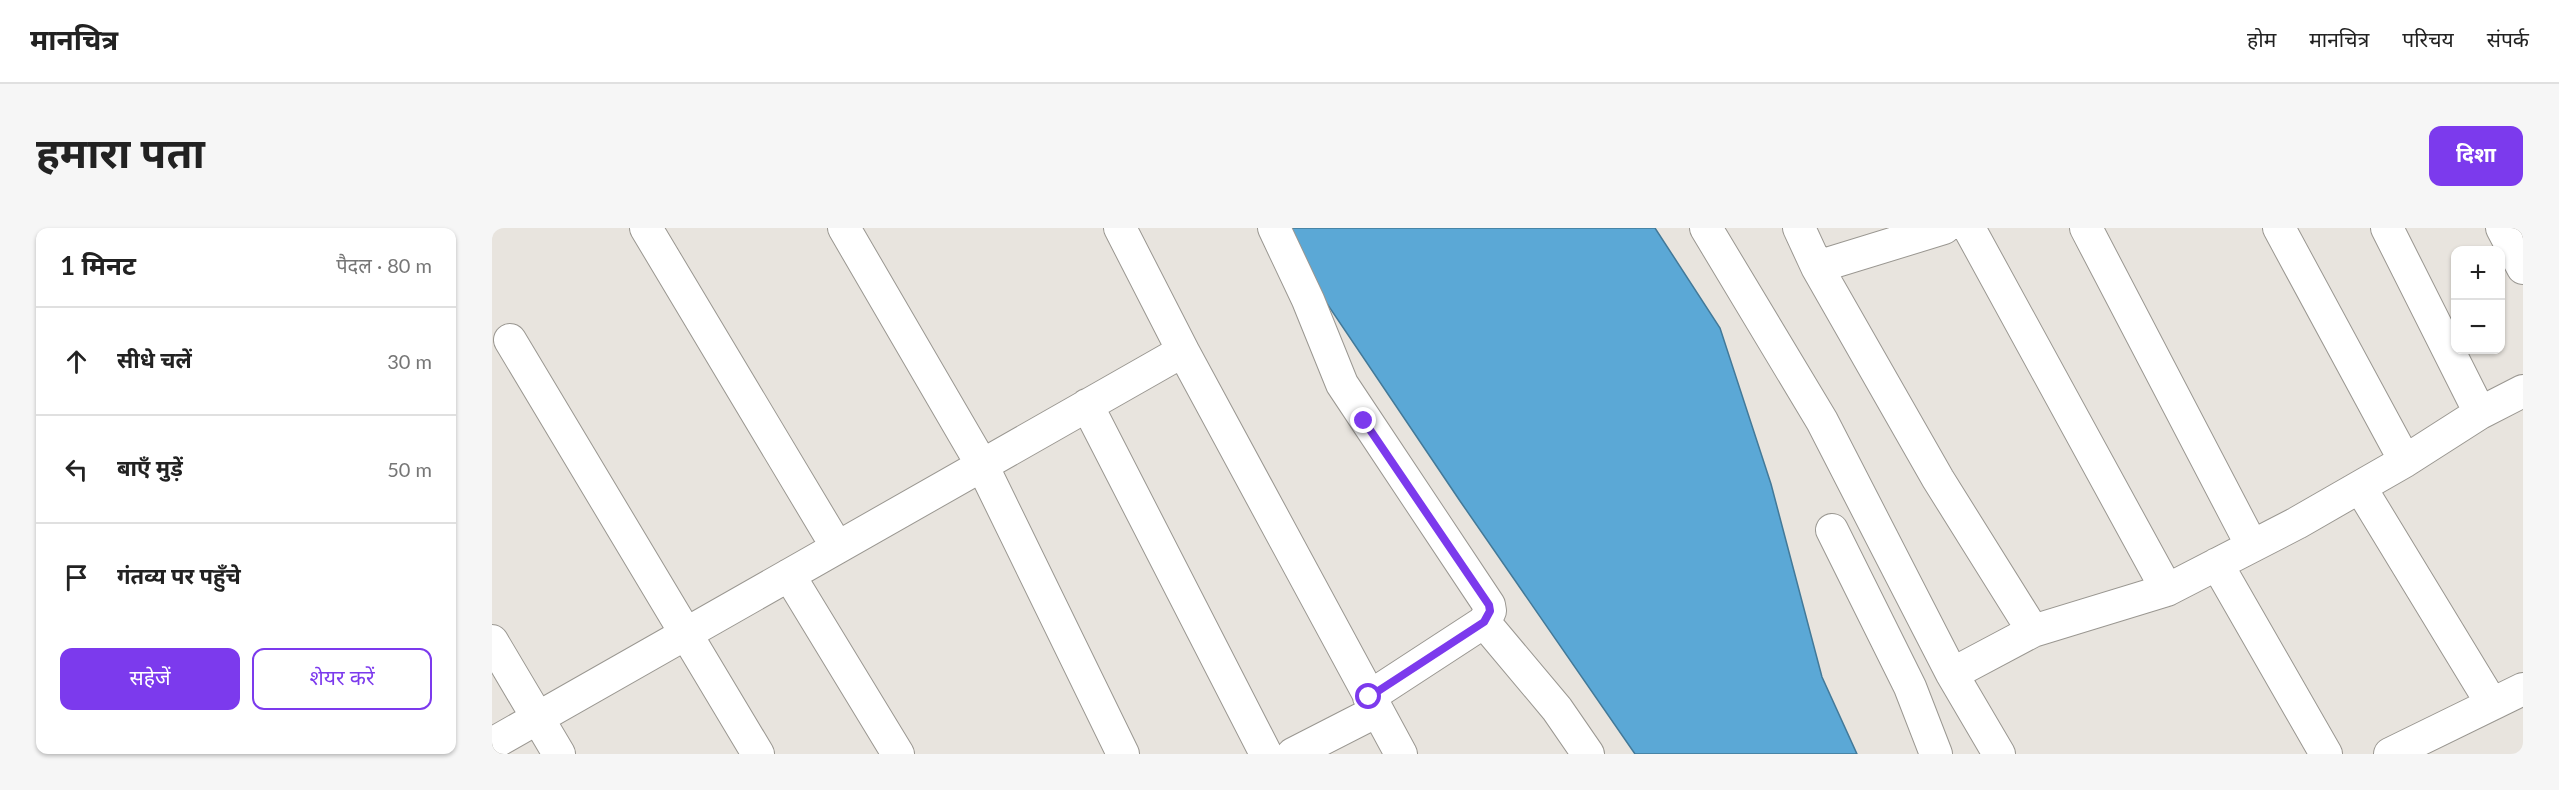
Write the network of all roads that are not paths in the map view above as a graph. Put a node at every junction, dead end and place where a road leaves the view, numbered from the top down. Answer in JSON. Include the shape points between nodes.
{"nodes":[{"id":1,"x":646,"y":228,"type":"edge"},
{"id":2,"x":844,"y":228,"type":"edge"},
{"id":3,"x":1120,"y":228,"type":"edge"},
{"id":4,"x":1274,"y":228,"type":"edge"},
{"id":5,"x":1707,"y":228,"type":"edge"},
{"id":6,"x":1799,"y":228,"type":"edge"},
{"id":7,"x":1944,"y":228,"type":"edge"},
{"id":8,"x":1969,"y":228,"type":"edge"},
{"id":9,"x":2086,"y":228,"type":"edge"},
{"id":10,"x":2279,"y":228,"type":"edge"},
{"id":11,"x":2387,"y":228,"type":"edge"},
{"id":12,"x":2502,"y":228,"type":"edge"},
{"id":13,"x":1817,"y":267,"type":"junction"},
{"id":14,"x":2523,"y":268,"type":"edge"},
{"id":15,"x":510,"y":340,"type":"dead end"},
{"id":16,"x":1183,"y":351,"type":"junction"},
{"id":17,"x":2523,"y":391,"type":"edge"},
{"id":18,"x":1087,"y":405,"type":"junction"},
{"id":19,"x":2480,"y":413,"type":"junction"},
{"id":20,"x":2405,"y":460,"type":"junction"},
{"id":21,"x":982,"y":465,"type":"junction"},
{"id":22,"x":2360,"y":487,"type":"junction"},
{"id":23,"x":1832,"y":530,"type":"dead end"},
{"id":24,"x":2252,"y":546,"type":"junction"},
{"id":25,"x":837,"y":547,"type":"junction"},
{"id":26,"x":2217,"y":564,"type":"junction"},
{"id":27,"x":789,"y":574,"type":"junction"},
{"id":28,"x":2167,"y":590,"type":"junction"},
{"id":29,"x":1484,"y":622,"type":"junction"},
{"id":30,"x":2033,"y":631,"type":"junction"},
{"id":31,"x":684,"y":634,"type":"junction"},
{"id":32,"x":492,"y":641,"type":"edge"},
{"id":33,"x":1952,"y":674,"type":"junction"},
{"id":34,"x":2523,"y":689,"type":"edge"},
{"id":35,"x":1373,"y":704,"type":"junction"},
{"id":36,"x":2492,"y":704,"type":"junction"},
{"id":37,"x":538,"y":717,"type":"junction"},
{"id":38,"x":492,"y":744,"type":"edge"},
{"id":39,"x":2405,"y":751,"type":"edge"},
{"id":40,"x":560,"y":754,"type":"edge"},
{"id":41,"x":758,"y":754,"type":"edge"},
{"id":42,"x":898,"y":754,"type":"edge"},
{"id":43,"x":1123,"y":754,"type":"edge"},
{"id":44,"x":1266,"y":754,"type":"edge"},
{"id":45,"x":1293,"y":754,"type":"edge"},
{"id":46,"x":1401,"y":754,"type":"edge"},
{"id":47,"x":1588,"y":754,"type":"edge"},
{"id":48,"x":1936,"y":754,"type":"edge"},
{"id":49,"x":1999,"y":754,"type":"edge"},
{"id":50,"x":2326,"y":754,"type":"edge"}],
"edges":[{"from":1,"to":25,"type":"street"},
{"from":2,"to":21,"type":"street"},
{"from":3,"to":16,"type":"street"},
{"from":4,"to":29,"type":"street","via":[[1342,384],[1489,605]]},
{"from":5,"to":33,"type":"street","via":[[1822,421]]},
{"from":6,"to":13,"type":"street"},
{"from":7,"to":13,"type":"street"},
{"from":8,"to":28,"type":"street"},
{"from":9,"to":24,"type":"street"},
{"from":10,"to":20,"type":"street"},
{"from":11,"to":19,"type":"street"},
{"from":12,"to":14,"type":"street"},
{"from":13,"to":30,"type":"street","via":[[1938,479]]},
{"from":15,"to":31,"type":"street"},
{"from":16,"to":18,"type":"street"},
{"from":16,"to":35,"type":"street"},
{"from":17,"to":19,"type":"street"},
{"from":18,"to":21,"type":"street"},
{"from":18,"to":44,"type":"street"},
{"from":19,"to":20,"type":"street"},
{"from":20,"to":22,"type":"street"},
{"from":21,"to":25,"type":"street"},
{"from":21,"to":43,"type":"street"},
{"from":22,"to":24,"type":"street"},
{"from":22,"to":36,"type":"street"},
{"from":23,"to":48,"type":"street","via":[[1910,687]]},
{"from":24,"to":26,"type":"street"},
{"from":25,"to":27,"type":"street"},
{"from":26,"to":28,"type":"street"},
{"from":26,"to":50,"type":"street"},
{"from":27,"to":31,"type":"street"},
{"from":27,"to":42,"type":"street"},
{"from":28,"to":30,"type":"street"},
{"from":29,"to":35,"type":"street"},
{"from":29,"to":47,"type":"street","via":[[1557,709]]},
{"from":30,"to":33,"type":"street"},
{"from":31,"to":37,"type":"street"},
{"from":31,"to":41,"type":"street"},
{"from":32,"to":37,"type":"street"},
{"from":33,"to":49,"type":"street"},
{"from":34,"to":36,"type":"street"},
{"from":35,"to":45,"type":"street"},
{"from":35,"to":46,"type":"street"},
{"from":36,"to":39,"type":"street"},
{"from":37,"to":38,"type":"street"},
{"from":37,"to":40,"type":"street"}]}
